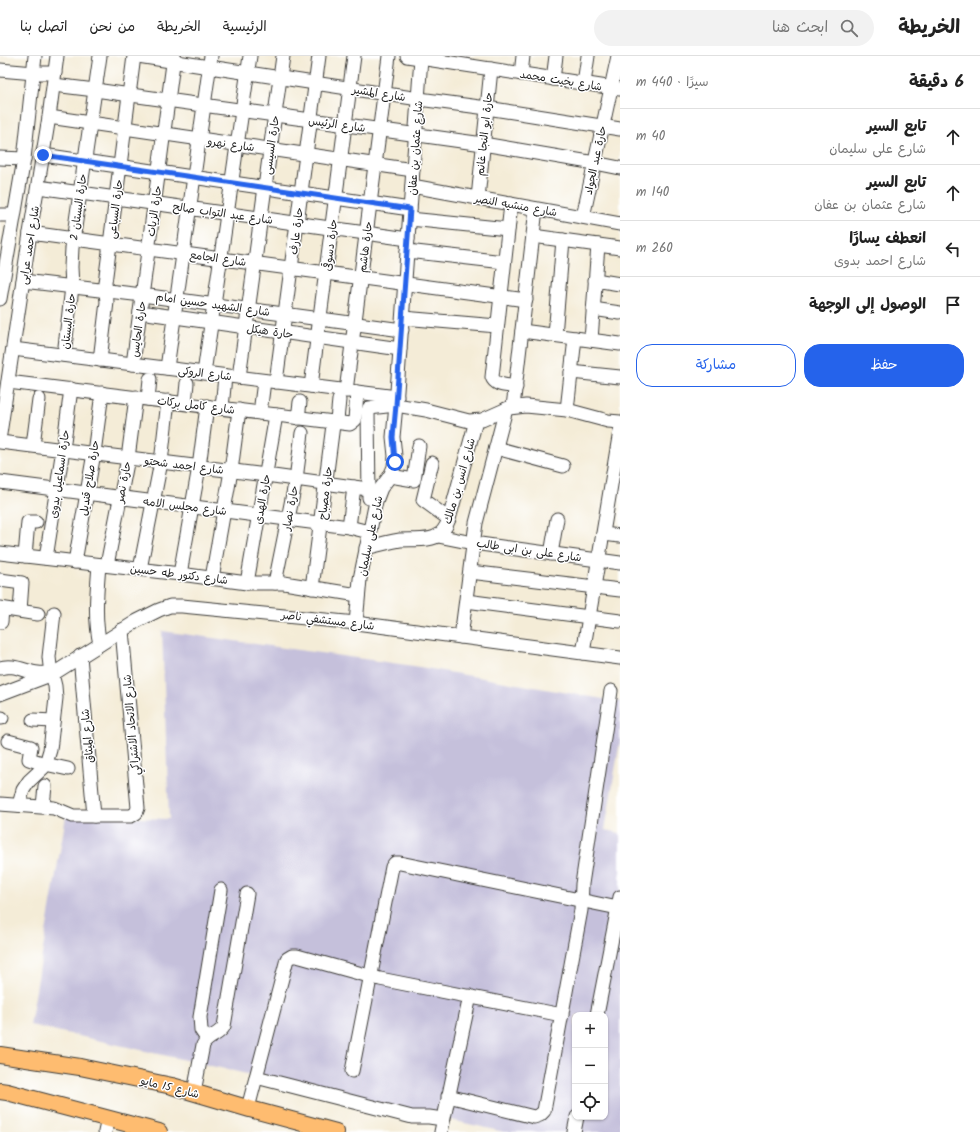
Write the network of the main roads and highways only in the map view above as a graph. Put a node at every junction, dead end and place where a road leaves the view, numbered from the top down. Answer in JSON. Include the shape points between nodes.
{"nodes":[{"id":1,"x":0,"y":1055,"type":"edge"},
{"id":2,"x":0,"y":1091,"type":"edge"},
{"id":3,"x":249,"y":1109,"type":"junction"},
{"id":4,"x":106,"y":1125,"type":"edge"},
{"id":5,"x":159,"y":1132,"type":"edge"},
{"id":6,"x":291,"y":1132,"type":"edge"},
{"id":7,"x":336,"y":1132,"type":"edge"}],
"edges":[{"from":1,"to":3,"type":"main road","name":"شارع 15 مايو","via":[[128,1076]]},
{"from":2,"to":4,"type":"main road"},
{"from":3,"to":6,"type":"main road"},
{"from":3,"to":7,"type":"main road","name":"شارع 15 مايو"},
{"from":4,"to":5,"type":"main road"}]}
